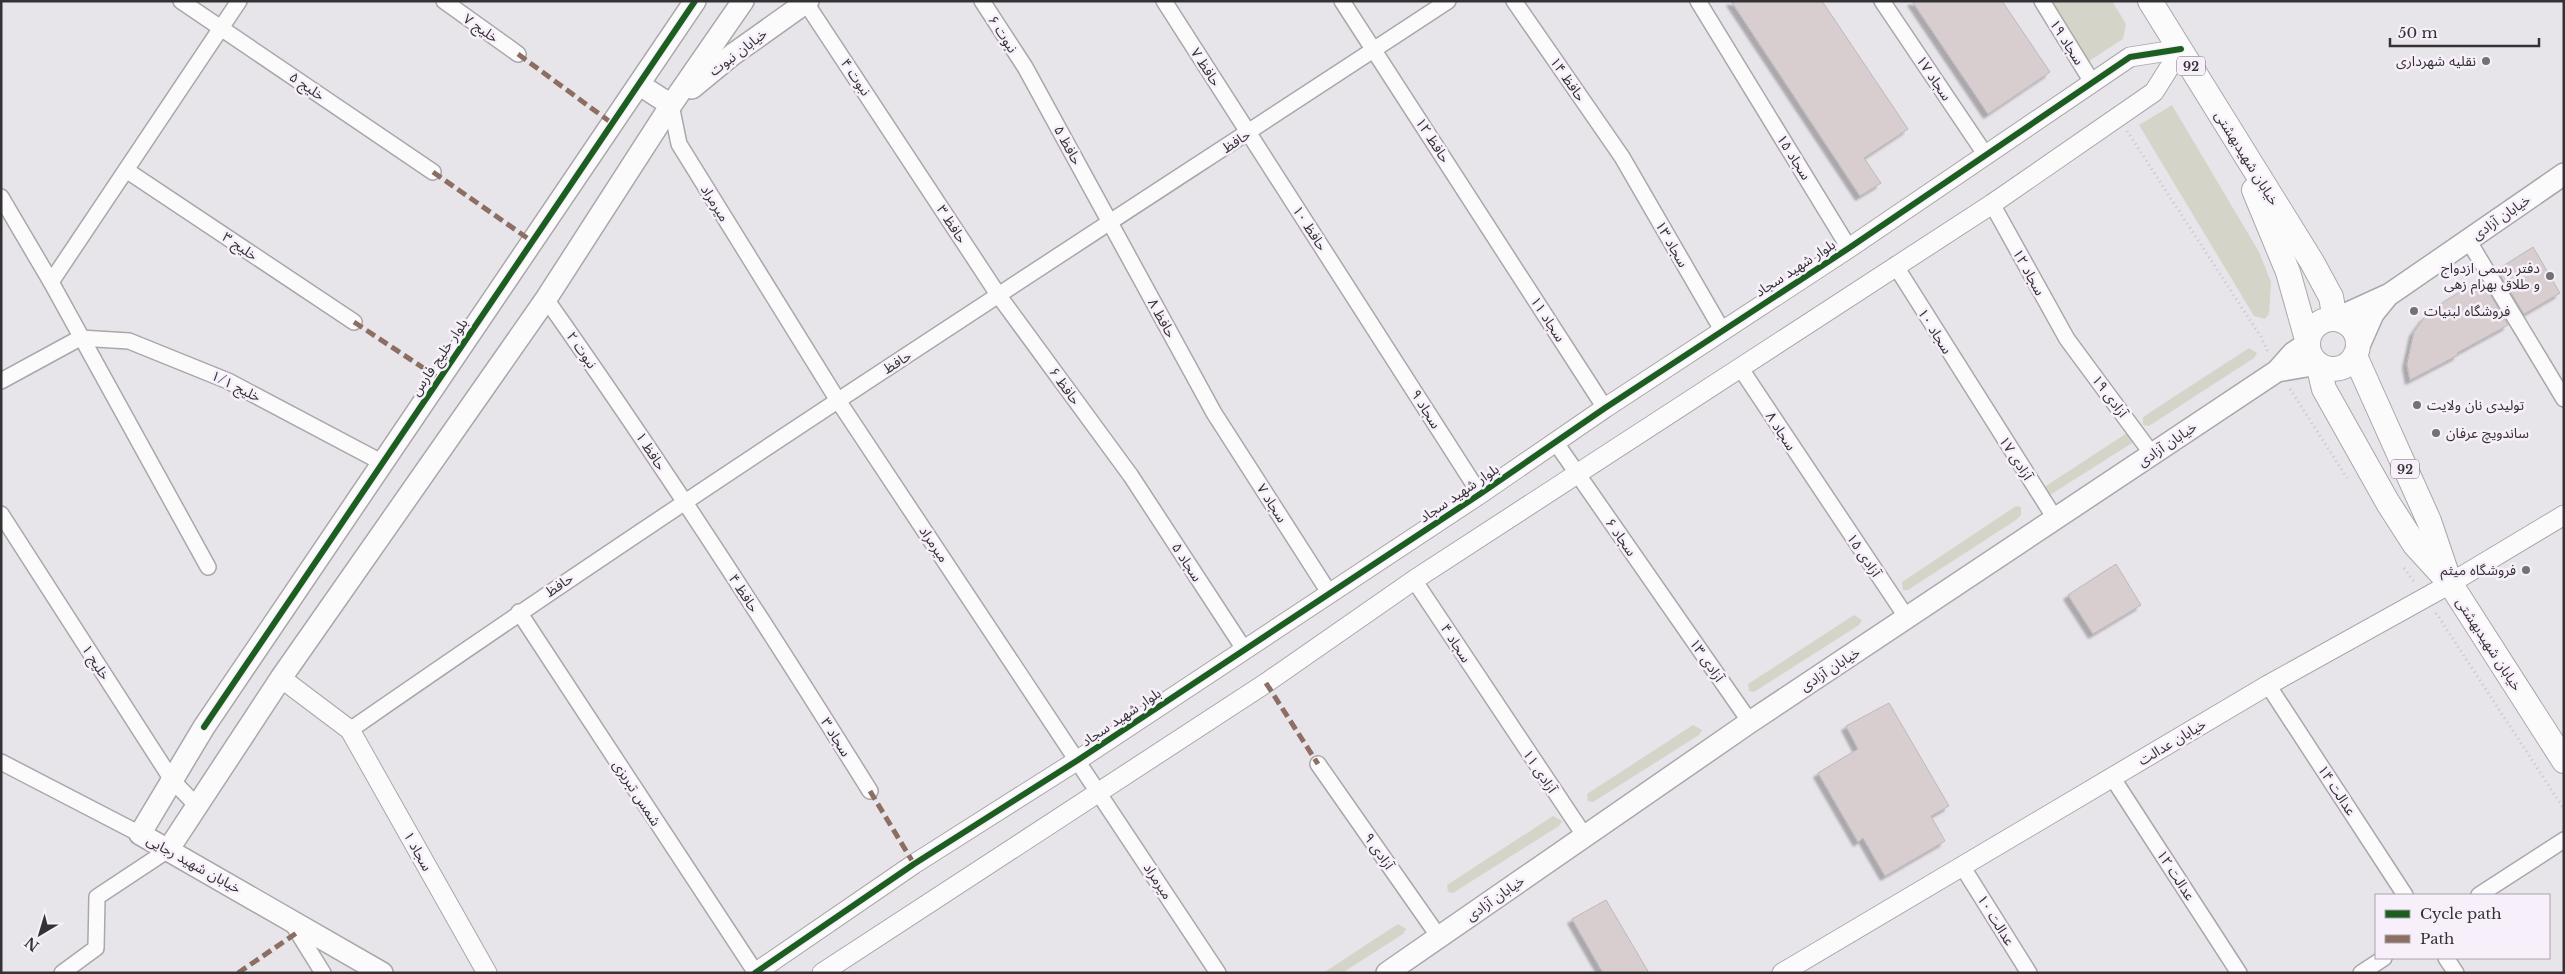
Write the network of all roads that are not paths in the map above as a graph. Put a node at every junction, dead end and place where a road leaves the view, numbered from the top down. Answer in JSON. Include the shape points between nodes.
{"nodes":[{"id":1,"x":180,"y":1,"type":"edge"},
{"id":2,"x":239,"y":1,"type":"edge"},
{"id":3,"x":444,"y":1,"type":"edge"},
{"id":4,"x":696,"y":1,"type":"edge"},
{"id":5,"x":744,"y":1,"type":"edge"},
{"id":6,"x":982,"y":1,"type":"edge"},
{"id":7,"x":1164,"y":1,"type":"edge"},
{"id":8,"x":1342,"y":1,"type":"edge"},
{"id":9,"x":1448,"y":1,"type":"edge"},
{"id":10,"x":1514,"y":1,"type":"edge"},
{"id":11,"x":1698,"y":1,"type":"edge"},
{"id":12,"x":1882,"y":1,"type":"edge"},
{"id":13,"x":2042,"y":1,"type":"edge"},
{"id":14,"x":2150,"y":1,"type":"edge"},
{"id":15,"x":807,"y":2,"type":"edge"},
{"id":16,"x":221,"y":28,"type":"junction"},
{"id":17,"x":2181,"y":49,"type":"junction"},
{"id":18,"x":1374,"y":50,"type":"junction"},
{"id":19,"x":518,"y":54,"type":"dead end"},
{"id":20,"x":1025,"y":67,"type":"joint"},
{"id":21,"x":2092,"y":82,"type":"junction"},
{"id":22,"x":640,"y":85,"type":"junction"},
{"id":23,"x":671,"y":105,"type":"junction"},
{"id":24,"x":2229,"y":131,"type":"junction"},
{"id":25,"x":1249,"y":132,"type":"junction"},
{"id":26,"x":905,"y":152,"type":"joint"},
{"id":27,"x":1985,"y":154,"type":"junction"},
{"id":28,"x":1622,"y":157,"type":"joint"},
{"id":29,"x":126,"y":170,"type":"junction"},
{"id":30,"x":433,"y":172,"type":"dead end"},
{"id":31,"x":2564,"y":174,"type":"edge"},
{"id":32,"x":1,"y":197,"type":"edge"},
{"id":33,"x":1992,"y":204,"type":"junction"},
{"id":34,"x":1111,"y":223,"type":"junction"},
{"id":35,"x":1492,"y":231,"type":"joint"},
{"id":36,"x":2468,"y":240,"type":"junction"},
{"id":37,"x":1849,"y":248,"type":"junction"},
{"id":38,"x":1895,"y":265,"type":"junction"},
{"id":39,"x":51,"y":282,"type":"junction"},
{"id":40,"x":2390,"y":294,"type":"junction"},
{"id":41,"x":999,"y":296,"type":"junction"},
{"id":42,"x":546,"y":299,"type":"junction"},
{"id":43,"x":2335,"y":319,"type":"junction"},
{"id":44,"x":354,"y":322,"type":"dead end"},
{"id":45,"x":1372,"y":324,"type":"joint"},
{"id":46,"x":1722,"y":330,"type":"junction"},
{"id":47,"x":80,"y":338,"type":"junction"},
{"id":48,"x":2067,"y":339,"type":"joint"},
{"id":49,"x":2308,"y":343,"type":"junction"},
{"id":50,"x":2356,"y":352,"type":"junction"},
{"id":51,"x":2318,"y":364,"type":"junction"},
{"id":52,"x":1741,"y":369,"type":"junction"},
{"id":53,"x":2277,"y":371,"type":"junction"},
{"id":54,"x":1,"y":381,"type":"edge"},
{"id":55,"x":1976,"y":396,"type":"joint"},
{"id":56,"x":837,"y":399,"type":"junction"},
{"id":57,"x":2564,"y":399,"type":"edge"},
{"id":58,"x":618,"y":401,"type":"joint"},
{"id":59,"x":1604,"y":408,"type":"junction"},
{"id":60,"x":1214,"y":413,"type":"joint"},
{"id":61,"x":1556,"y":443,"type":"junction"},
{"id":62,"x":2152,"y":454,"type":"junction"},
{"id":63,"x":383,"y":463,"type":"junction"},
{"id":64,"x":1577,"y":475,"type":"junction"},
{"id":65,"x":1131,"y":476,"type":"joint"},
{"id":66,"x":1822,"y":492,"type":"joint"},
{"id":67,"x":1480,"y":494,"type":"junction"},
{"id":68,"x":684,"y":502,"type":"junction"},
{"id":69,"x":1,"y":514,"type":"edge"},
{"id":70,"x":2564,"y":515,"type":"edge"},
{"id":71,"x":2056,"y":520,"type":"junction"},
{"id":72,"x":208,"y":568,"type":"dead end"},
{"id":73,"x":1414,"y":580,"type":"junction"},
{"id":74,"x":2450,"y":583,"type":"junction"},
{"id":75,"x":1330,"y":594,"type":"junction"},
{"id":76,"x":1664,"y":598,"type":"joint"},
{"id":77,"x":518,"y":612,"type":"junction"},
{"id":78,"x":1907,"y":618,"type":"junction"},
{"id":79,"x":1244,"y":649,"type":"junction"},
{"id":80,"x":281,"y":678,"type":"junction"},
{"id":81,"x":803,"y":684,"type":"joint"},
{"id":82,"x":2268,"y":685,"type":"junction"},
{"id":83,"x":1497,"y":706,"type":"joint"},
{"id":84,"x":1750,"y":722,"type":"junction"},
{"id":85,"x":350,"y":730,"type":"junction"},
{"id":86,"x":1078,"y":760,"type":"junction"},
{"id":87,"x":2564,"y":761,"type":"edge"},
{"id":88,"x":1,"y":762,"type":"edge"},
{"id":89,"x":1318,"y":764,"type":"dead end"},
{"id":90,"x":2112,"y":777,"type":"junction"},
{"id":91,"x":172,"y":780,"type":"junction"},
{"id":92,"x":870,"y":791,"type":"dead end"},
{"id":93,"x":1099,"y":791,"type":"junction"},
{"id":94,"x":197,"y":806,"type":"junction"},
{"id":95,"x":140,"y":834,"type":"junction"},
{"id":96,"x":1584,"y":835,"type":"junction"},
{"id":97,"x":2564,"y":840,"type":"edge"},
{"id":98,"x":168,"y":850,"type":"junction"},
{"id":99,"x":1962,"y":866,"type":"junction"},
{"id":100,"x":2404,"y":894,"type":"edge"},
{"id":101,"x":2481,"y":894,"type":"edge"},
{"id":102,"x":288,"y":917,"type":"junction"},
{"id":103,"x":1439,"y":938,"type":"junction"},
{"id":104,"x":2382,"y":959,"type":"edge"},
{"id":105,"x":2447,"y":959,"type":"edge"},
{"id":106,"x":1806,"y":967,"type":"edge"},
{"id":107,"x":62,"y":973,"type":"edge"},
{"id":108,"x":323,"y":973,"type":"edge"},
{"id":109,"x":382,"y":973,"type":"edge"},
{"id":110,"x":487,"y":973,"type":"edge"},
{"id":111,"x":755,"y":973,"type":"edge"},
{"id":112,"x":822,"y":973,"type":"edge"},
{"id":113,"x":1218,"y":973,"type":"edge"},
{"id":114,"x":1387,"y":973,"type":"edge"},
{"id":115,"x":1782,"y":973,"type":"edge"},
{"id":116,"x":2030,"y":973,"type":"edge"},
{"id":117,"x":2239,"y":973,"type":"edge"},
{"id":118,"x":2361,"y":973,"type":"edge"},
{"id":119,"x":2456,"y":973,"type":"edge"}],
"edges":[{"from":1,"to":16,"type":"street","name":"خلیج ۵"},
{"from":2,"to":16,"type":"street"},
{"from":3,"to":19,"type":"street","name":"خلیج ۷"},
{"from":4,"to":22,"type":"main road","name":"بلوار خلیج فارس"},
{"from":5,"to":23,"type":"main road"},
{"from":6,"to":20,"type":"street","name":"نبوت ۶"},
{"from":7,"to":25,"type":"street","name":"حافظ ۷"},
{"from":8,"to":18,"type":"street","name":"حافظ ۱۲"},
{"from":9,"to":18,"type":"street","name":"حافظ"},
{"from":10,"to":28,"type":"street","name":"حافظ ۱۴"},
{"from":11,"to":37,"type":"street","name":"سجاد ۱۵"},
{"from":12,"to":27,"type":"street","name":"سجاد ۱۷"},
{"from":13,"to":21,"type":"street","name":"سجاد ۱۹"},
{"from":14,"to":17,"type":"main road","name":"خیابان شهیدبهشتی","number":"92"},
{"from":15,"to":23,"type":"main road","name":"خیابان نبوت","via":[[732,55]]},
{"from":15,"to":26,"type":"street","name":"نبوت ۴"},
{"from":16,"to":29,"type":"street"},
{"from":16,"to":30,"type":"street","name":"خلیج ۵"},
{"from":17,"to":21,"type":"street","name":"بلوار شهید سجاد","via":[[2130,57]]},
{"from":17,"to":24,"type":"main road","name":"خیابان شهیدبهشتی","number":"92"},
{"from":17,"to":33,"type":"street","via":[[2154,92]]},
{"from":18,"to":25,"type":"street","name":"حافظ"},
{"from":18,"to":35,"type":"street","name":"حافظ ۱۲"},
{"from":20,"to":34,"type":"street","name":"حافظ ۵"},
{"from":21,"to":27,"type":"street","name":"بلوار شهید سجاد"},
{"from":22,"to":23,"type":"main road"},
{"from":22,"to":63,"type":"main road","name":"بلوار خلیج فارس"},
{"from":23,"to":42,"type":"main road"},
{"from":23,"to":56,"type":"street","name":"میرمراد","via":[[679,144]]},
{"from":24,"to":43,"type":"main road","name":"خیابان شهیدبهشتی","number":"92","via":[[2324,283],[2331,296]]},
{"from":24,"to":49,"type":"main road","via":[[2288,272]]},
{"from":25,"to":34,"type":"street","name":"حافظ"},
{"from":25,"to":45,"type":"street","name":"حافظ ۱۰"},
{"from":26,"to":41,"type":"street","name":"حافظ ۳"},
{"from":27,"to":37,"type":"street","name":"بلوار شهید سجاد"},
{"from":28,"to":46,"type":"street","name":"سجاد ۱۳"},
{"from":29,"to":39,"type":"street"},
{"from":29,"to":44,"type":"street","name":"خلیج ۳"},
{"from":31,"to":36,"type":"main road","name":"خیابان آزادی"},
{"from":32,"to":39,"type":"street"},
{"from":33,"to":38,"type":"street"},
{"from":33,"to":48,"type":"street","name":"سجاد ۱۲"},
{"from":34,"to":41,"type":"street","name":"حافظ"},
{"from":34,"to":60,"type":"street","name":"حافظ ۸"},
{"from":35,"to":59,"type":"street","name":"سجاد ۱۱"},
{"from":36,"to":40,"type":"main road","name":"خیابان آزادی"},
{"from":36,"to":57,"type":"street"},
{"from":37,"to":46,"type":"street","name":"بلوار شهید سجاد"},
{"from":38,"to":52,"type":"street"},
{"from":38,"to":55,"type":"street","name":"سجاد ۱۰"},
{"from":39,"to":47,"type":"street"},
{"from":40,"to":43,"type":"main road"},
{"from":40,"to":50,"type":"main road","via":[[2373,314]]},
{"from":41,"to":56,"type":"street","name":"حافظ"},
{"from":41,"to":65,"type":"street","name":"حافظ ۶"},
{"from":42,"to":58,"type":"street","name":"نبوت ۲"},
{"from":42,"to":80,"type":"main road"},
{"from":43,"to":49,"type":"main road","via":[[2319,323],[2309,335]]},
{"from":43,"to":50,"type":"main road","via":[[2349,325],[2355,332]]},
{"from":45,"to":67,"type":"street","name":"سجاد ۹"},
{"from":46,"to":59,"type":"street","name":"بلوار شهید سجاد"},
{"from":47,"to":54,"type":"street"},
{"from":47,"to":63,"type":"street","name":"خلیج ۱/۱","via":[[129,341],[228,381]]},
{"from":47,"to":72,"type":"street"},
{"from":48,"to":62,"type":"street","name":"آزادی ۱۹"},
{"from":49,"to":51,"type":"main road","via":[[2309,351]]},
{"from":49,"to":53,"type":"main road","via":[[2293,353]]},
{"from":50,"to":51,"type":"main road","via":[[2342,367],[2334,369]]},
{"from":50,"to":74,"type":"main road","name":"خیابان شهیدبهشتی","number":"92","via":[[2429,521]]},
{"from":51,"to":53,"type":"main road"},
{"from":51,"to":74,"type":"main road","via":[[2324,389],[2388,503],[2415,545]]},
{"from":52,"to":64,"type":"street"},
{"from":52,"to":66,"type":"street","name":"سجاد ۸"},
{"from":53,"to":62,"type":"main road","name":"خیابان آزادی"},
{"from":55,"to":71,"type":"street","name":"آزادی ۱۷"},
{"from":56,"to":68,"type":"street","name":"حافظ"},
{"from":56,"to":86,"type":"street","name":"میرمراد"},
{"from":58,"to":68,"type":"street","name":"حافظ ۱"},
{"from":59,"to":61,"type":"street","name":"بلوار شهید سجاد"},
{"from":60,"to":75,"type":"street","name":"سجاد ۷"},
{"from":61,"to":64,"type":"street","name":"سجاد ۶"},
{"from":61,"to":67,"type":"street","name":"بلوار شهید سجاد"},
{"from":62,"to":71,"type":"main road","name":"خیابان آزادی"},
{"from":63,"to":91,"type":"main road","name":"بلوار خلیج فارس","via":[[204,727]]},
{"from":64,"to":73,"type":"street"},
{"from":64,"to":76,"type":"street","name":"سجاد ۶"},
{"from":65,"to":79,"type":"street","name":"سجاد ۵"},
{"from":66,"to":78,"type":"street","name":"آزادی ۱۵"},
{"from":67,"to":75,"type":"street","name":"بلوار شهید سجاد"},
{"from":68,"to":77,"type":"street","name":"حافظ"},
{"from":68,"to":81,"type":"street","name":"حافظ ۴"},
{"from":69,"to":91,"type":"street","name":"خلیج ۱"},
{"from":70,"to":74,"type":"street","name":"خیابان عدالت"},
{"from":71,"to":78,"type":"main road","name":"خیابان آزادی"},
{"from":73,"to":83,"type":"street","name":"سجاد ۴"},
{"from":73,"to":93,"type":"street","via":[[1266,683]]},
{"from":74,"to":82,"type":"street","name":"خیابان عدالت"},
{"from":74,"to":87,"type":"main road","name":"خیابان شهیدبهشتی","number":"92"},
{"from":75,"to":79,"type":"street","name":"بلوار شهید سجاد"},
{"from":76,"to":84,"type":"street","name":"آزادی ۱۳"},
{"from":77,"to":85,"type":"street","name":"حافظ"},
{"from":77,"to":111,"type":"street","name":"شمس تبریزی"},
{"from":78,"to":84,"type":"main road","name":"خیابان آزادی"},
{"from":79,"to":86,"type":"street","name":"بلوار شهید سجاد"},
{"from":80,"to":85,"type":"street"},
{"from":80,"to":94,"type":"main road"},
{"from":81,"to":92,"type":"street","name":"سجاد ۳"},
{"from":82,"to":90,"type":"street","name":"خیابان عدالت"},
{"from":82,"to":100,"type":"street","name":"عدالت ۱۴"},
{"from":83,"to":96,"type":"street","name":"آزادی ۱۱"},
{"from":84,"to":96,"type":"main road","name":"خیابان آزادی"},
{"from":85,"to":110,"type":"street","name":"سجاد ۱"},
{"from":86,"to":93,"type":"street","name":"میرمراد"},
{"from":86,"to":111,"type":"street","name":"بلوار شهید سجاد","via":[[914,864]]},
{"from":88,"to":95,"type":"street","name":"خیابان شهید رجایی"},
{"from":89,"to":103,"type":"street","name":"آزادی ۹"},
{"from":90,"to":99,"type":"street","name":"خیابان عدالت"},
{"from":90,"to":117,"type":"street","name":"عدالت ۱۲"},
{"from":91,"to":94,"type":"street","name":"خلیج ۱"},
{"from":91,"to":95,"type":"main road","name":"بلوار خلیج فارس"},
{"from":93,"to":112,"type":"street"},
{"from":93,"to":113,"type":"street","name":"میرمراد"},
{"from":94,"to":98,"type":"main road"},
{"from":95,"to":98,"type":"main road","name":"خیابان شهید رجایی"},
{"from":96,"to":103,"type":"main road","name":"خیابان آزادی"},
{"from":97,"to":101,"type":"street"},
{"from":98,"to":102,"type":"main road","name":"خیابان شهید رجایی"},
{"from":98,"to":107,"type":"street","via":[[97,897],[96,948]]},
{"from":99,"to":106,"type":"street","name":"خیابان عدالت"},
{"from":99,"to":116,"type":"street","name":"عدالت ۱۰"},
{"from":102,"to":108,"type":"street"},
{"from":102,"to":109,"type":"main road","name":"خیابان شهید رجایی"},
{"from":103,"to":114,"type":"main road","name":"خیابان آزادی"},
{"from":104,"to":118,"type":"street"},
{"from":105,"to":119,"type":"street"},
{"from":106,"to":115,"type":"street","name":"خیابان عدالت"}]}
